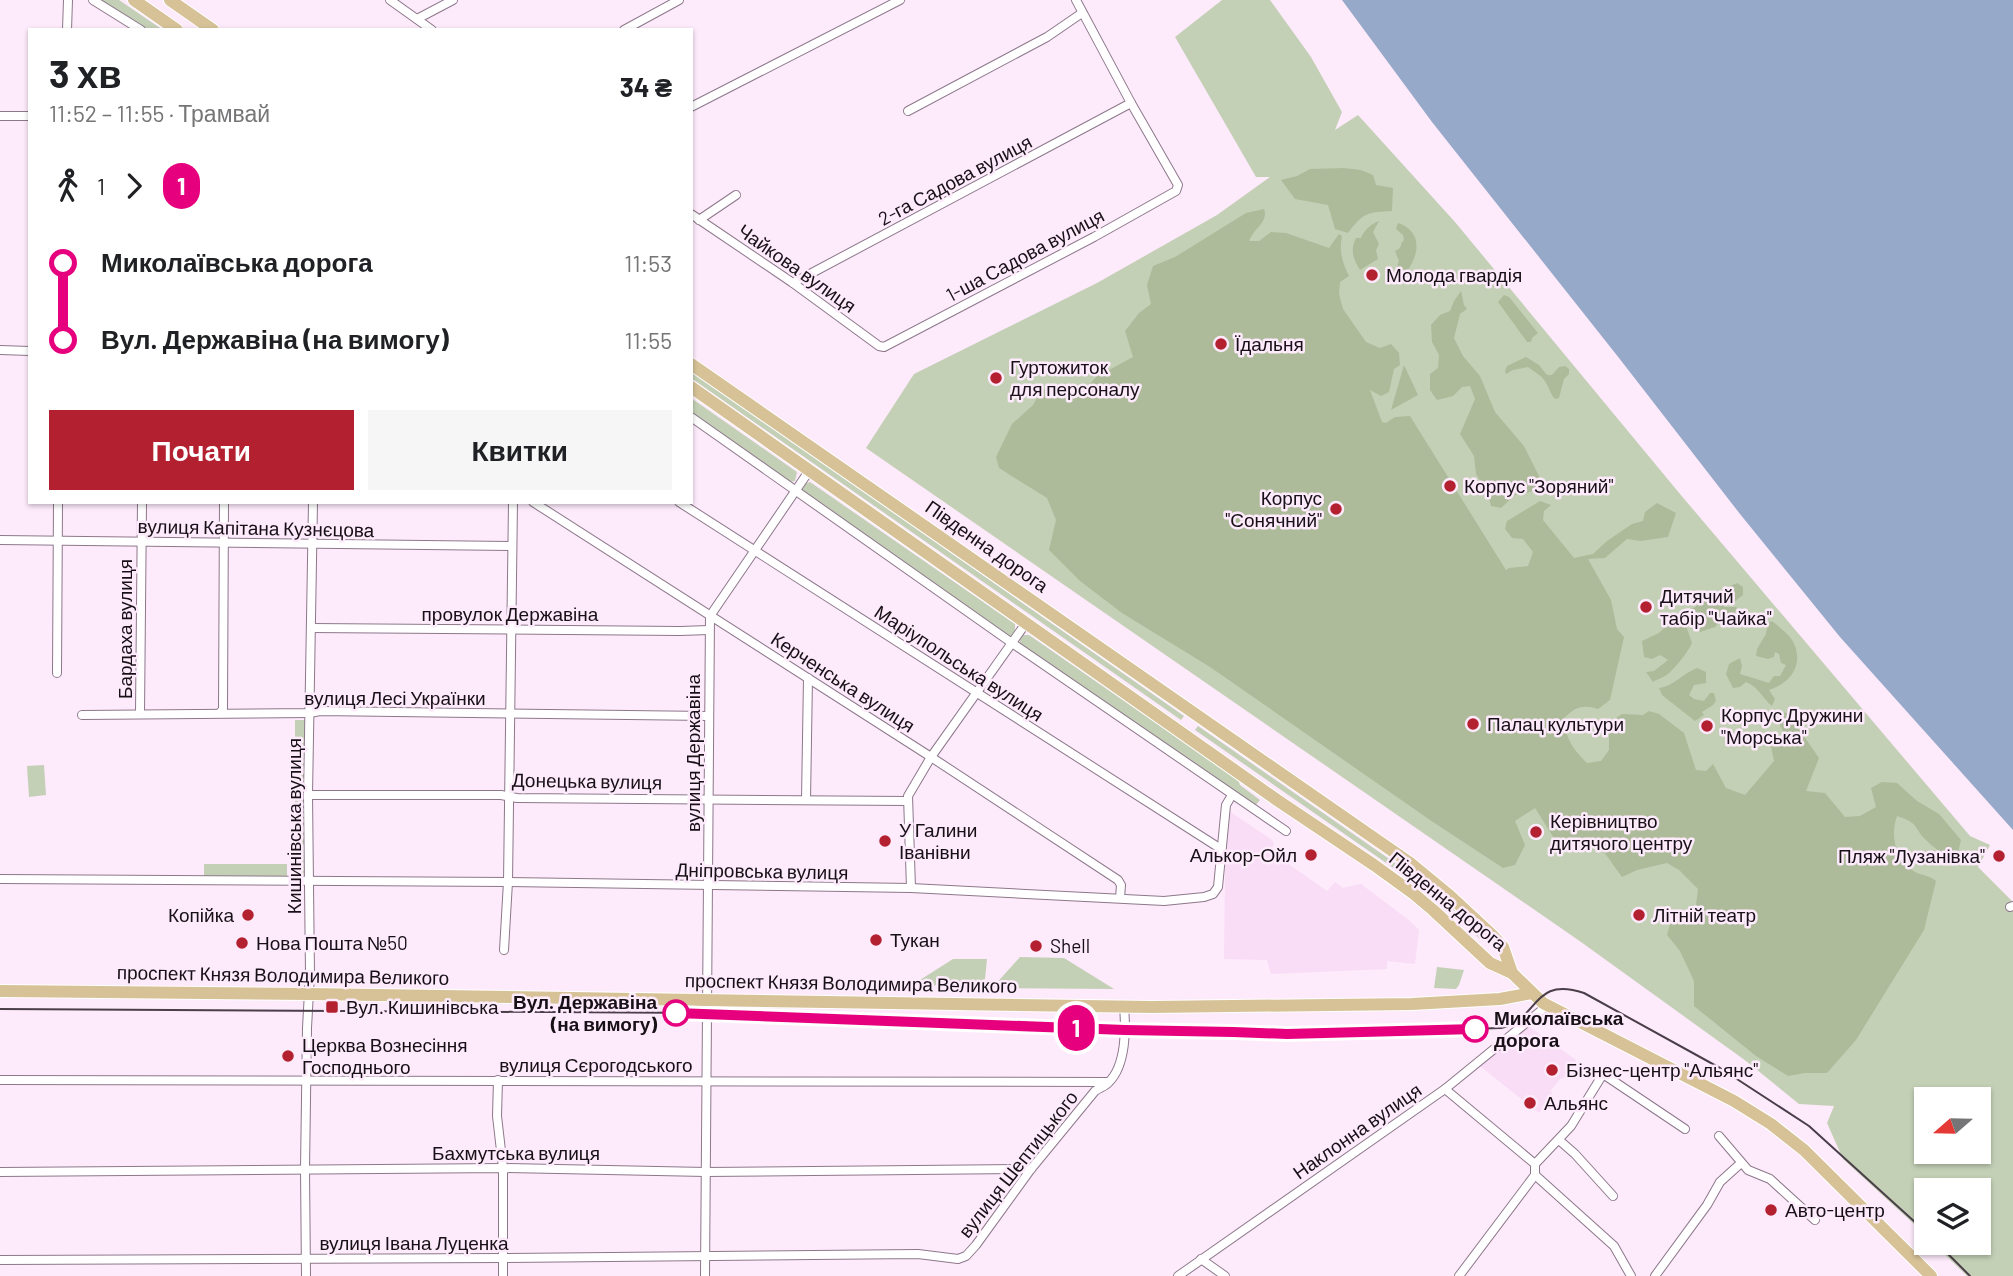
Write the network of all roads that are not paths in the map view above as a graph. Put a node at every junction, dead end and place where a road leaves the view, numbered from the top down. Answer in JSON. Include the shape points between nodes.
{"nodes":[{"id":1,"x":68,"y":0,"type":"edge"},
{"id":2,"x":93,"y":0,"type":"edge"},
{"id":3,"x":134,"y":0,"type":"edge"},
{"id":4,"x":390,"y":0,"type":"edge"},
{"id":5,"x":453,"y":0,"type":"edge"},
{"id":6,"x":679,"y":0,"type":"edge"},
{"id":7,"x":900,"y":0,"type":"edge"},
{"id":8,"x":1076,"y":0,"type":"edge"},
{"id":9,"x":172,"y":1,"type":"edge"},
{"id":10,"x":1082,"y":13,"type":"junction"},
{"id":11,"x":161,"y":19,"type":"junction"},
{"id":12,"x":417,"y":19,"type":"junction"},
{"id":13,"x":67,"y":28,"type":"edge"},
{"id":14,"x":138,"y":28,"type":"edge"},
{"id":15,"x":174,"y":28,"type":"edge"},
{"id":16,"x":210,"y":28,"type":"edge"},
{"id":17,"x":429,"y":28,"type":"edge"},
{"id":18,"x":628,"y":28,"type":"edge"},
{"id":19,"x":1131,"y":103,"type":"junction"},
{"id":20,"x":693,"y":106,"type":"edge"},
{"id":21,"x":908,"y":111,"type":"dead end"},
{"id":22,"x":0,"y":116,"type":"edge"},
{"id":23,"x":28,"y":116,"type":"edge"},
{"id":24,"x":736,"y":195,"type":"dead end"},
{"id":25,"x":693,"y":216,"type":"edge"},
{"id":26,"x":699,"y":220,"type":"junction"},
{"id":27,"x":793,"y":283,"type":"junction"},
{"id":28,"x":884,"y":347,"type":"joint"},
{"id":29,"x":0,"y":350,"type":"edge"},
{"id":30,"x":28,"y":351,"type":"edge"},
{"id":31,"x":693,"y":365,"type":"edge"},
{"id":32,"x":693,"y":388,"type":"edge"},
{"id":33,"x":693,"y":418,"type":"edge"},
{"id":34,"x":809,"y":471,"type":"junction"},
{"id":35,"x":796,"y":489,"type":"junction"},
{"id":36,"x":58,"y":504,"type":"edge"},
{"id":37,"x":142,"y":504,"type":"edge"},
{"id":38,"x":224,"y":504,"type":"edge"},
{"id":39,"x":313,"y":504,"type":"edge"},
{"id":40,"x":513,"y":504,"type":"edge"},
{"id":41,"x":536,"y":504,"type":"edge"},
{"id":42,"x":682,"y":504,"type":"edge"},
{"id":43,"x":0,"y":540,"type":"edge"},
{"id":44,"x":58,"y":542,"type":"junction"},
{"id":45,"x":142,"y":542,"type":"junction"},
{"id":46,"x":223,"y":542,"type":"junction"},
{"id":47,"x":312,"y":544,"type":"junction"},
{"id":48,"x":511,"y":546,"type":"junction"},
{"id":49,"x":754,"y":550,"type":"junction"},
{"id":50,"x":710,"y":616,"type":"junction"},
{"id":51,"x":1026,"y":623,"type":"junction"},
{"id":52,"x":311,"y":628,"type":"junction"},
{"id":53,"x":709,"y":629,"type":"junction"},
{"id":54,"x":510,"y":630,"type":"junction"},
{"id":55,"x":1012,"y":643,"type":"junction"},
{"id":56,"x":57,"y":673,"type":"dead end"},
{"id":57,"x":808,"y":678,"type":"junction"},
{"id":58,"x":976,"y":692,"type":"junction"},
{"id":59,"x":220,"y":713,"type":"junction"},
{"id":60,"x":310,"y":713,"type":"junction"},
{"id":61,"x":510,"y":713,"type":"junction"},
{"id":62,"x":141,"y":714,"type":"junction"},
{"id":63,"x":82,"y":715,"type":"dead end"},
{"id":64,"x":708,"y":716,"type":"junction"},
{"id":65,"x":1199,"y":716,"type":"junction"},
{"id":66,"x":1185,"y":734,"type":"junction"},
{"id":67,"x":931,"y":757,"type":"junction"},
{"id":68,"x":1232,"y":794,"type":"junction"},
{"id":69,"x":308,"y":795,"type":"junction"},
{"id":70,"x":508,"y":796,"type":"junction"},
{"id":71,"x":709,"y":799,"type":"junction"},
{"id":72,"x":806,"y":800,"type":"junction"},
{"id":73,"x":908,"y":801,"type":"junction"},
{"id":74,"x":1286,"y":831,"type":"dead end"},
{"id":75,"x":1221,"y":849,"type":"junction"},
{"id":76,"x":0,"y":879,"type":"edge"},
{"id":77,"x":309,"y":880,"type":"junction"},
{"id":78,"x":508,"y":882,"type":"junction"},
{"id":79,"x":709,"y":886,"type":"junction"},
{"id":80,"x":911,"y":888,"type":"junction"},
{"id":81,"x":1120,"y":898,"type":"junction"},
{"id":82,"x":504,"y":950,"type":"dead end"},
{"id":83,"x":1512,"y":973,"type":"junction"},
{"id":84,"x":0,"y":991,"type":"edge"},
{"id":85,"x":1532,"y":993,"type":"junction"},
{"id":86,"x":310,"y":994,"type":"junction"},
{"id":87,"x":708,"y":1000,"type":"junction"},
{"id":88,"x":1548,"y":1005,"type":"junction"},
{"id":89,"x":1124,"y":1007,"type":"junction"},
{"id":90,"x":0,"y":1080,"type":"edge"},
{"id":91,"x":307,"y":1080,"type":"junction"},
{"id":92,"x":498,"y":1080,"type":"junction"},
{"id":93,"x":707,"y":1081,"type":"junction"},
{"id":94,"x":1109,"y":1083,"type":"junction"},
{"id":95,"x":1445,"y":1089,"type":"junction"},
{"id":96,"x":1685,"y":1129,"type":"dead end"},
{"id":97,"x":1719,"y":1136,"type":"dead end"},
{"id":98,"x":1559,"y":1140,"type":"junction"},
{"id":99,"x":1741,"y":1163,"type":"junction"},
{"id":100,"x":1535,"y":1164,"type":"junction"},
{"id":101,"x":503,"y":1168,"type":"junction"},
{"id":102,"x":305,"y":1169,"type":"junction"},
{"id":103,"x":1031,"y":1169,"type":"junction"},
{"id":104,"x":0,"y":1172,"type":"edge"},
{"id":105,"x":706,"y":1172,"type":"junction"},
{"id":106,"x":1535,"y":1175,"type":"junction"},
{"id":107,"x":1613,"y":1196,"type":"dead end"},
{"id":108,"x":1815,"y":1220,"type":"dead end"},
{"id":109,"x":705,"y":1256,"type":"junction"},
{"id":110,"x":829,"y":1256,"type":"joint"},
{"id":111,"x":503,"y":1258,"type":"junction"},
{"id":112,"x":305,"y":1259,"type":"junction"},
{"id":113,"x":1201,"y":1259,"type":"junction"},
{"id":114,"x":0,"y":1260,"type":"edge"},
{"id":115,"x":306,"y":1276,"type":"edge"},
{"id":116,"x":503,"y":1276,"type":"edge"},
{"id":117,"x":705,"y":1276,"type":"edge"},
{"id":118,"x":1178,"y":1276,"type":"edge"},
{"id":119,"x":1225,"y":1276,"type":"edge"},
{"id":120,"x":1459,"y":1276,"type":"edge"},
{"id":121,"x":1630,"y":1276,"type":"edge"},
{"id":122,"x":1655,"y":1276,"type":"edge"},
{"id":123,"x":1931,"y":1276,"type":"edge"}],
"edges":[{"from":1,"to":13,"type":"street"},
{"from":2,"to":14,"type":"street"},
{"from":3,"to":11,"type":"main road"},
{"from":4,"to":12,"type":"street"},
{"from":5,"to":12,"type":"street"},
{"from":6,"to":18,"type":"street"},
{"from":7,"to":20,"type":"street"},
{"from":8,"to":10,"type":"street"},
{"from":9,"to":11,"type":"main road"},
{"from":9,"to":16,"type":"main road"},
{"from":10,"to":19,"type":"street"},
{"from":10,"to":21,"type":"street","via":[[1047,37]]},
{"from":11,"to":15,"type":"main road"},
{"from":12,"to":17,"type":"street"},
{"from":19,"to":27,"type":"street","name":"2-га Садова вулиця"},
{"from":19,"to":28,"type":"street","name":"1-ша Садова вулиця","via":[[1178,188]]},
{"from":22,"to":23,"type":"street"},
{"from":24,"to":26,"type":"street"},
{"from":25,"to":26,"type":"street","name":"Чайкова вулиця"},
{"from":26,"to":27,"type":"street","name":"Чайкова вулиця"},
{"from":27,"to":28,"type":"street","name":"Чайкова вулиця"},
{"from":29,"to":30,"type":"street"},
{"from":31,"to":65,"type":"main road","name":"Південна дорога"},
{"from":32,"to":34,"type":"main road","name":"Південна дорога"},
{"from":33,"to":35,"type":"street"},
{"from":34,"to":35,"type":"street","name":"вулиця Державіна"},
{"from":34,"to":51,"type":"main road","name":"Південна дорога"},
{"from":35,"to":49,"type":"street","name":"вулиця Державіна"},
{"from":35,"to":55,"type":"street"},
{"from":36,"to":44,"type":"street"},
{"from":37,"to":45,"type":"street","name":"Бардаха вулиця"},
{"from":38,"to":46,"type":"street"},
{"from":39,"to":47,"type":"street","name":"Кишинівська вулиця"},
{"from":40,"to":48,"type":"street"},
{"from":41,"to":50,"type":"street","name":"Керченська вулиця"},
{"from":42,"to":49,"type":"street","name":"Маріупольська вулиця"},
{"from":43,"to":44,"type":"street","name":"вулиця Капітана Кузнєцова"},
{"from":44,"to":45,"type":"street","name":"вулиця Капітана Кузнєцова"},
{"from":44,"to":56,"type":"street"},
{"from":45,"to":46,"type":"street","name":"вулиця Капітана Кузнєцова"},
{"from":45,"to":62,"type":"street","name":"Бардаха вулиця"},
{"from":46,"to":47,"type":"street","name":"вулиця Капітана Кузнєцова"},
{"from":46,"to":59,"type":"street"},
{"from":47,"to":48,"type":"street","name":"вулиця Капітана Кузнєцова"},
{"from":47,"to":52,"type":"street","name":"Кишинівська вулиця"},
{"from":48,"to":54,"type":"street"},
{"from":49,"to":50,"type":"street","name":"вулиця Державіна"},
{"from":49,"to":58,"type":"street","name":"Маріупольська вулиця"},
{"from":50,"to":53,"type":"street","name":"вулиця Державіна"},
{"from":50,"to":57,"type":"street","name":"Керченська вулиця"},
{"from":51,"to":55,"type":"street"},
{"from":51,"to":66,"type":"main road","name":"Південна дорога"},
{"from":52,"to":54,"type":"street","name":"провулок Державіна"},
{"from":52,"to":60,"type":"street","name":"Кишинівська вулиця"},
{"from":53,"to":54,"type":"street","name":"провулок Державіна"},
{"from":53,"to":64,"type":"street","name":"вулиця Державіна"},
{"from":54,"to":61,"type":"street"},
{"from":55,"to":58,"type":"street"},
{"from":55,"to":68,"type":"street"},
{"from":57,"to":67,"type":"street","name":"Керченська вулиця"},
{"from":57,"to":72,"type":"street"},
{"from":58,"to":67,"type":"street"},
{"from":58,"to":75,"type":"street","name":"Маріупольська вулиця"},
{"from":59,"to":60,"type":"street","name":"вулиця Лесі Українки"},
{"from":59,"to":62,"type":"street","name":"вулиця Лесі Українки"},
{"from":60,"to":61,"type":"street","name":"вулиця Лесі Українки"},
{"from":60,"to":69,"type":"street","name":"Кишинівська вулиця"},
{"from":61,"to":64,"type":"street","name":"вулиця Лесі Українки"},
{"from":61,"to":70,"type":"street"},
{"from":62,"to":63,"type":"street","name":"вулиця Лесі Українки"},
{"from":64,"to":71,"type":"street","name":"вулиця Державіна"},
{"from":65,"to":66,"type":"main road"},
{"from":65,"to":83,"type":"main road","name":"Південна дорога","via":[[1410,863],[1503,947]]},
{"from":66,"to":83,"type":"main road","name":"Південна дорога","via":[[1374,864],[1490,963]]},
{"from":67,"to":73,"type":"street"},
{"from":67,"to":81,"type":"street","name":"Керченська вулиця","via":[[1118,880]]},
{"from":68,"to":74,"type":"street"},
{"from":68,"to":75,"type":"street","via":[[1226,805]]},
{"from":69,"to":70,"type":"street","name":"Донецька вулиця"},
{"from":69,"to":77,"type":"street","name":"Кишинівська вулиця"},
{"from":70,"to":71,"type":"street","name":"Донецька вулиця"},
{"from":70,"to":78,"type":"street"},
{"from":71,"to":72,"type":"street","name":"Донецька вулиця"},
{"from":71,"to":79,"type":"street","name":"вулиця Державіна"},
{"from":72,"to":73,"type":"street","name":"Донецька вулиця"},
{"from":73,"to":80,"type":"street"},
{"from":75,"to":81,"type":"street","name":"Дніпровська вулиця","via":[[1220,883],[1213,894],[1164,901]]},
{"from":76,"to":77,"type":"street","name":"Дніпровська вулиця"},
{"from":77,"to":78,"type":"street","name":"Дніпровська вулиця"},
{"from":77,"to":86,"type":"street","name":"Кишинівська вулиця"},
{"from":78,"to":79,"type":"street","name":"Дніпровська вулиця"},
{"from":78,"to":82,"type":"street"},
{"from":79,"to":80,"type":"street","name":"Дніпровська вулиця"},
{"from":79,"to":87,"type":"street","name":"вулиця Державіна"},
{"from":80,"to":81,"type":"street","name":"Дніпровська вулиця"},
{"from":83,"to":85,"type":"main road"},
{"from":84,"to":86,"type":"main road","name":"проспект Князя Володимира Великого"},
{"from":85,"to":88,"type":"main road"},
{"from":85,"to":89,"type":"main road","name":"проспект Князя Володимира Великого","via":[[1412,1004]]},
{"from":86,"to":87,"type":"main road","name":"проспект Князя Володимира Великого"},
{"from":86,"to":91,"type":"street","name":"Кишинівська вулиця"},
{"from":87,"to":89,"type":"main road","name":"проспект Князя Володимира Великого"},
{"from":87,"to":93,"type":"street","name":"вулиця Державіна"},
{"from":88,"to":95,"type":"street","name":"Наклонна вулиця"},
{"from":88,"to":123,"type":"main road","via":[[1771,1124],[1804,1150]]},
{"from":89,"to":94,"type":"street","name":"вулиця Шептицького","via":[[1123,1052]]},
{"from":90,"to":91,"type":"street","name":"вулиця Сєрогодського"},
{"from":91,"to":92,"type":"street","name":"вулиця Сєрогодського"},
{"from":91,"to":102,"type":"street","name":"Кишинівська вулиця"},
{"from":92,"to":93,"type":"street","name":"вулиця Сєрогодського"},
{"from":92,"to":101,"type":"street"},
{"from":93,"to":94,"type":"street","name":"вулиця Сєрогодського"},
{"from":93,"to":105,"type":"street","name":"вулиця Державіна"},
{"from":94,"to":103,"type":"street","name":"вулиця Шептицького","via":[[1094,1091]]},
{"from":95,"to":100,"type":"street"},
{"from":95,"to":113,"type":"street","name":"Наклонна вулиця"},
{"from":96,"to":98,"type":"street","via":[[1604,1074]]},
{"from":97,"to":99,"type":"street"},
{"from":98,"to":100,"type":"street"},
{"from":98,"to":107,"type":"street"},
{"from":99,"to":108,"type":"street","via":[[1770,1179]]},
{"from":99,"to":122,"type":"street","via":[[1720,1182]]},
{"from":100,"to":106,"type":"street"},
{"from":101,"to":102,"type":"street","name":"Бахмутська вулиця"},
{"from":101,"to":105,"type":"street","name":"Бахмутська вулиця"},
{"from":101,"to":111,"type":"street"},
{"from":102,"to":104,"type":"street","name":"Бахмутська вулиця"},
{"from":102,"to":112,"type":"street","name":"Кишинівська вулиця"},
{"from":103,"to":105,"type":"street","name":"Бахмутська вулиця"},
{"from":103,"to":110,"type":"street","name":"вулиця Шептицького","via":[[963,1258]]},
{"from":105,"to":109,"type":"street","name":"вулиця Державіна"},
{"from":106,"to":120,"type":"street"},
{"from":106,"to":121,"type":"street","via":[[1614,1246]]},
{"from":109,"to":110,"type":"street","name":"вулиця Івана Луценка"},
{"from":109,"to":111,"type":"street","name":"вулиця Івана Луценка"},
{"from":109,"to":117,"type":"street","name":"вулиця Державіна"},
{"from":111,"to":112,"type":"street","name":"вулиця Івана Луценка"},
{"from":111,"to":116,"type":"street"},
{"from":112,"to":114,"type":"street","name":"вулиця Івана Луценка"},
{"from":112,"to":115,"type":"street","name":"Кишинівська вулиця"},
{"from":113,"to":118,"type":"street","name":"Наклонна вулиця"},
{"from":113,"to":119,"type":"street"}]}
